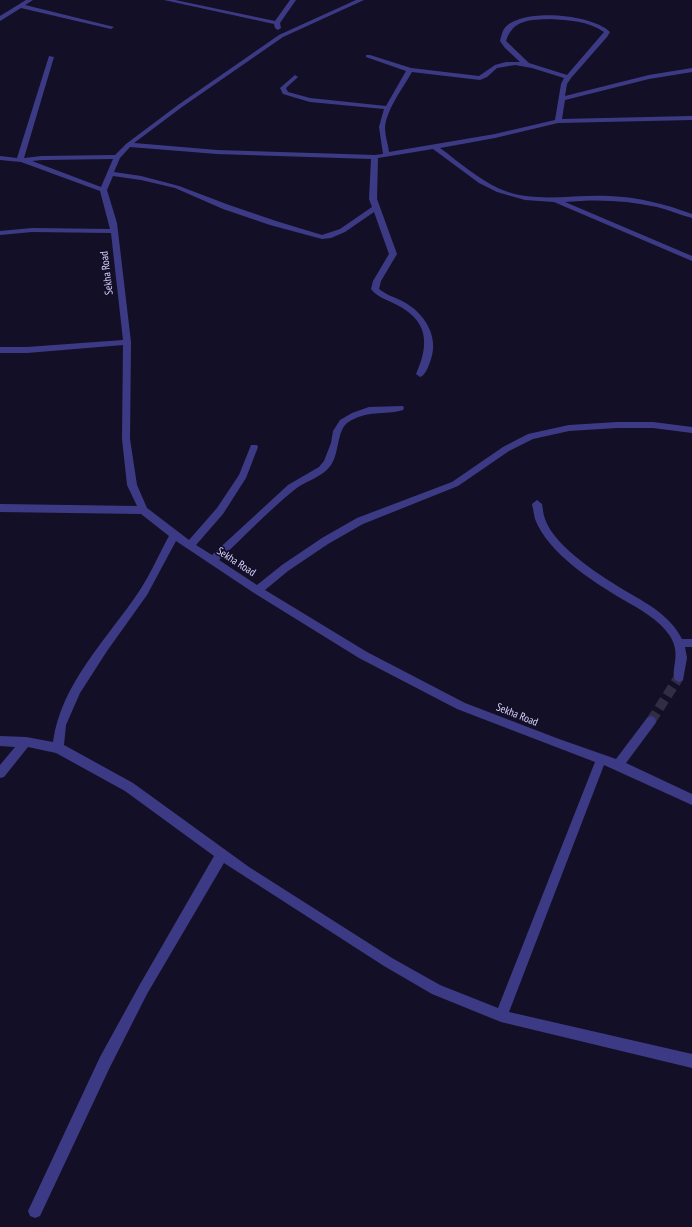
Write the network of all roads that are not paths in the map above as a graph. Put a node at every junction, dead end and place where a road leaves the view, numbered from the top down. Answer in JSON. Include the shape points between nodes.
{"nodes":[{"id":1,"x":30,"y":0,"type":"edge"},
{"id":2,"x":167,"y":0,"type":"edge"},
{"id":3,"x":293,"y":0,"type":"edge"},
{"id":4,"x":361,"y":0,"type":"edge"},
{"id":5,"x":20,"y":6,"type":"junction"},
{"id":6,"x":0,"y":19,"type":"edge"},
{"id":7,"x":277,"y":23,"type":"junction"},
{"id":8,"x":110,"y":27,"type":"dead end"},
{"id":9,"x":281,"y":36,"type":"junction"},
{"id":10,"x":368,"y":56,"type":"dead end"},
{"id":11,"x":52,"y":57,"type":"dead end"},
{"id":12,"x":527,"y":65,"type":"junction"},
{"id":13,"x":410,"y":70,"type":"junction"},
{"id":14,"x":692,"y":70,"type":"edge"},
{"id":15,"x":295,"y":77,"type":"dead end"},
{"id":16,"x":568,"y":77,"type":"junction"},
{"id":17,"x":562,"y":99,"type":"junction"},
{"id":18,"x":389,"y":108,"type":"junction"},
{"id":19,"x":692,"y":118,"type":"edge"},
{"id":20,"x":558,"y":120,"type":"junction"},
{"id":21,"x":128,"y":145,"type":"junction"},
{"id":22,"x":435,"y":147,"type":"junction"},
{"id":23,"x":386,"y":155,"type":"junction"},
{"id":24,"x":117,"y":157,"type":"junction"},
{"id":25,"x":375,"y":157,"type":"junction"},
{"id":26,"x":0,"y":158,"type":"edge"},
{"id":27,"x":21,"y":160,"type":"junction"},
{"id":28,"x":110,"y":173,"type":"junction"},
{"id":29,"x":103,"y":190,"type":"junction"},
{"id":30,"x":555,"y":200,"type":"junction"},
{"id":31,"x":376,"y":208,"type":"junction"},
{"id":32,"x":692,"y":216,"type":"edge"},
{"id":33,"x":114,"y":231,"type":"junction"},
{"id":34,"x":0,"y":233,"type":"edge"},
{"id":35,"x":692,"y":259,"type":"edge"},
{"id":36,"x":127,"y":342,"type":"junction"},
{"id":37,"x":0,"y":350,"type":"edge"},
{"id":38,"x":420,"y":374,"type":"dead end"},
{"id":39,"x":400,"y":408,"type":"dead end"},
{"id":40,"x":692,"y":430,"type":"edge"},
{"id":41,"x":254,"y":447,"type":"dead end"},
{"id":42,"x":537,"y":504,"type":"dead end"},
{"id":43,"x":0,"y":508,"type":"edge"},
{"id":44,"x":143,"y":510,"type":"junction"},
{"id":45,"x":174,"y":536,"type":"junction"},
{"id":46,"x":189,"y":546,"type":"junction"},
{"id":47,"x":212,"y":561,"type":"junction"},
{"id":48,"x":257,"y":590,"type":"junction"},
{"id":49,"x":679,"y":643,"type":"junction"},
{"id":50,"x":692,"y":643,"type":"edge"},
{"id":51,"x":679,"y":677,"type":"tunnel mouth"},
{"id":52,"x":651,"y":721,"type":"tunnel mouth"},
{"id":53,"x":0,"y":741,"type":"edge"},
{"id":54,"x":26,"y":742,"type":"junction"},
{"id":55,"x":58,"y":748,"type":"junction"},
{"id":56,"x":601,"y":760,"type":"junction"},
{"id":57,"x":618,"y":765,"type":"junction"},
{"id":58,"x":0,"y":773,"type":"edge"},
{"id":59,"x":692,"y":800,"type":"edge"},
{"id":60,"x":222,"y":854,"type":"junction"},
{"id":61,"x":501,"y":1016,"type":"junction"},
{"id":62,"x":692,"y":1061,"type":"edge"},
{"id":63,"x":35,"y":1211,"type":"dead end"}],
"edges":[{"from":1,"to":5,"type":"street"},
{"from":2,"to":7,"type":"street"},
{"from":3,"to":7,"type":"street"},
{"from":4,"to":9,"type":"street"},
{"from":5,"to":6,"type":"street"},
{"from":5,"to":8,"type":"street"},
{"from":7,"to":9,"type":"street"},
{"from":9,"to":21,"type":"street"},
{"from":10,"to":13,"type":"street"},
{"from":11,"to":27,"type":"street"},
{"from":12,"to":13,"type":"street","via":[[500,65],[484,77],[477,78]]},
{"from":12,"to":16,"type":"street"},
{"from":12,"to":16,"type":"street","via":[[503,41],[506,30],[518,21],[539,17],[565,18],[592,24],[605,30],[605,36]]},
{"from":13,"to":18,"type":"street"},
{"from":14,"to":17,"type":"street","via":[[649,77]]},
{"from":15,"to":18,"type":"street","via":[[283,88],[285,93],[310,100]]},
{"from":16,"to":17,"type":"street","via":[[564,84]]},
{"from":17,"to":20,"type":"street"},
{"from":18,"to":23,"type":"street","via":[[382,126]]},
{"from":19,"to":20,"type":"street"},
{"from":20,"to":22,"type":"street","via":[[495,136]]},
{"from":21,"to":24,"type":"street"},
{"from":21,"to":25,"type":"street","via":[[217,152]]},
{"from":22,"to":23,"type":"street"},
{"from":22,"to":30,"type":"street","via":[[481,182],[499,191],[525,198]]},
{"from":23,"to":25,"type":"street"},
{"from":24,"to":27,"type":"street"},
{"from":24,"to":28,"type":"street"},
{"from":25,"to":31,"type":"street","via":[[373,199]]},
{"from":26,"to":27,"type":"street"},
{"from":27,"to":29,"type":"street"},
{"from":28,"to":29,"type":"street"},
{"from":28,"to":31,"type":"street","via":[[178,187],[239,212],[327,238],[337,235]]},
{"from":29,"to":33,"type":"street","name":"Sekha Road","via":[[114,223]]},
{"from":30,"to":32,"type":"street","via":[[601,197],[634,199]]},
{"from":30,"to":35,"type":"street"},
{"from":31,"to":38,"type":"street","via":[[393,254],[375,284],[375,290],[405,306],[422,323],[429,344]]},
{"from":33,"to":34,"type":"street","via":[[46,230]]},
{"from":33,"to":36,"type":"street","name":"Sekha Road"},
{"from":36,"to":37,"type":"street"},
{"from":36,"to":44,"type":"street","name":"Sekha Road","via":[[126,440],[132,485]]},
{"from":39,"to":47,"type":"street","via":[[369,410],[343,422],[337,431],[328,463],[291,488]]},
{"from":40,"to":48,"type":"street","via":[[617,424],[569,428],[531,436],[506,449],[455,484],[360,521],[325,541]]},
{"from":41,"to":46,"type":"street","via":[[242,476],[220,511]]},
{"from":42,"to":49,"type":"street","via":[[540,519],[562,550],[661,619]]},
{"from":43,"to":44,"type":"street"},
{"from":44,"to":45,"type":"street","name":"Sekha Road"},
{"from":45,"to":46,"type":"street","name":"Sekha Road"},
{"from":45,"to":55,"type":"street","via":[[144,592],[76,690],[61,725]]},
{"from":46,"to":47,"type":"street","name":"Sekha Road"},
{"from":47,"to":48,"type":"street","name":"Sekha Road"},
{"from":48,"to":56,"type":"street","name":"Sekha Road","via":[[363,655],[461,706]]},
{"from":49,"to":50,"type":"street"},
{"from":49,"to":51,"type":"street","via":[[682,656]]},
{"from":52,"to":57,"type":"street"},
{"from":53,"to":54,"type":"street"},
{"from":54,"to":55,"type":"street"},
{"from":54,"to":58,"type":"street"},
{"from":55,"to":60,"type":"street","via":[[129,787]]},
{"from":56,"to":57,"type":"street","name":"Sekha Road"},
{"from":56,"to":61,"type":"street"},
{"from":57,"to":59,"type":"street","name":"Sekha Road"},
{"from":60,"to":61,"type":"street","via":[[388,962],[436,990]]},
{"from":60,"to":63,"type":"street","via":[[143,990],[105,1062]]},
{"from":61,"to":62,"type":"street"}]}
